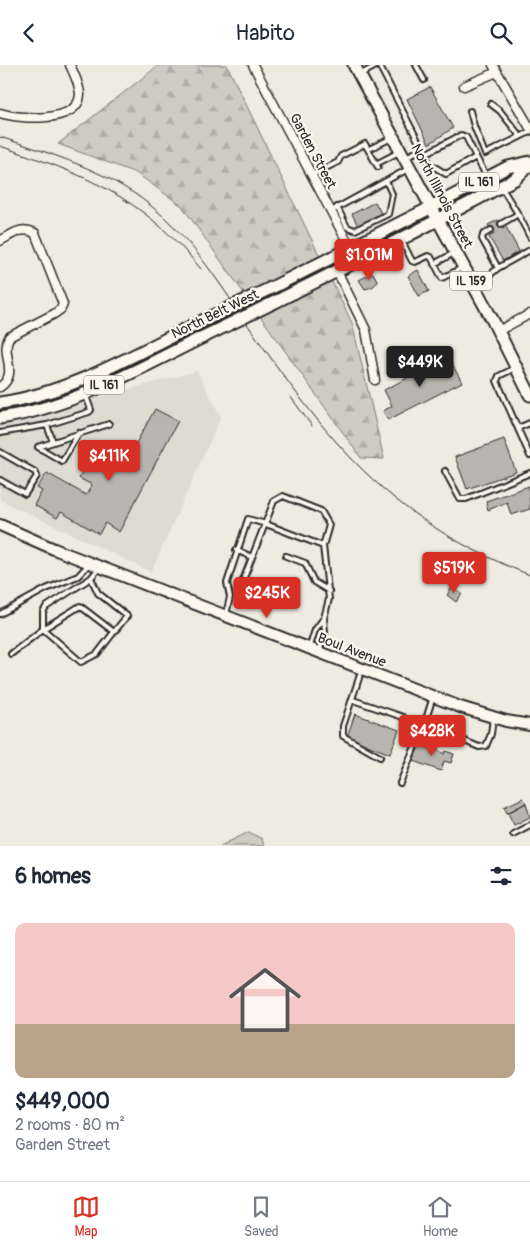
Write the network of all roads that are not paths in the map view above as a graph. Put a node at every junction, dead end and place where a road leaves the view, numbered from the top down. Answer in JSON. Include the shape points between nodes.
{"nodes":[{"id":1,"x":70,"y":65,"type":"edge"},
{"id":2,"x":253,"y":65,"type":"edge"},
{"id":3,"x":378,"y":65,"type":"edge"},
{"id":4,"x":416,"y":65,"type":"edge"},
{"id":5,"x":495,"y":69,"type":"edge"},
{"id":6,"x":357,"y":70,"type":"edge"},
{"id":7,"x":424,"y":79,"type":"dead end"},
{"id":8,"x":464,"y":86,"type":"dead end"},
{"id":9,"x":492,"y":104,"type":"dead end"},
{"id":10,"x":470,"y":111,"type":"dead end"},
{"id":11,"x":0,"y":113,"type":"edge"},
{"id":12,"x":530,"y":130,"type":"edge"},
{"id":13,"x":520,"y":136,"type":"junction"},
{"id":14,"x":393,"y":137,"type":"junction"},
{"id":15,"x":369,"y":149,"type":"junction"},
{"id":16,"x":424,"y":151,"type":"junction"},
{"id":17,"x":402,"y":155,"type":"junction"},
{"id":18,"x":476,"y":157,"type":"junction"},
{"id":19,"x":530,"y":163,"type":"edge"},
{"id":20,"x":409,"y":169,"type":"junction"},
{"id":21,"x":312,"y":175,"type":"junction"},
{"id":22,"x":488,"y":178,"type":"junction"},
{"id":23,"x":386,"y":181,"type":"junction"},
{"id":24,"x":501,"y":186,"type":"junction"},
{"id":25,"x":334,"y":209,"type":"junction"},
{"id":26,"x":430,"y":209,"type":"junction"},
{"id":27,"x":518,"y":214,"type":"junction"},
{"id":28,"x":437,"y":221,"type":"junction"},
{"id":29,"x":500,"y":224,"type":"dead end"},
{"id":30,"x":491,"y":230,"type":"dead end"},
{"id":31,"x":530,"y":237,"type":"edge"},
{"id":32,"x":401,"y":239,"type":"junction"},
{"id":33,"x":0,"y":241,"type":"edge"},
{"id":34,"x":351,"y":249,"type":"junction"},
{"id":35,"x":530,"y":250,"type":"edge"},
{"id":36,"x":455,"y":252,"type":"junction"},
{"id":37,"x":434,"y":263,"type":"junction"},
{"id":38,"x":463,"y":267,"type":"junction"},
{"id":39,"x":498,"y":268,"type":"junction"},
{"id":40,"x":338,"y":271,"type":"junction"},
{"id":41,"x":474,"y":288,"type":"junction"},
{"id":42,"x":530,"y":315,"type":"edge"},
{"id":43,"x":498,"y":331,"type":"junction"},
{"id":44,"x":517,"y":367,"type":"junction"},
{"id":45,"x":375,"y":380,"type":"dead end"},
{"id":46,"x":0,"y":387,"type":"edge"},
{"id":47,"x":86,"y":394,"type":"junction"},
{"id":48,"x":530,"y":395,"type":"edge"},
{"id":49,"x":0,"y":403,"type":"edge"},
{"id":50,"x":0,"y":418,"type":"edge"},
{"id":51,"x":530,"y":423,"type":"edge"},
{"id":52,"x":109,"y":424,"type":"dead end"},
{"id":53,"x":47,"y":425,"type":"junction"},
{"id":54,"x":518,"y":428,"type":"junction"},
{"id":55,"x":0,"y":433,"type":"edge"},
{"id":56,"x":79,"y":433,"type":"junction"},
{"id":57,"x":53,"y":442,"type":"junction"},
{"id":58,"x":0,"y":452,"type":"edge"},
{"id":59,"x":530,"y":456,"type":"edge"},
{"id":60,"x":445,"y":471,"type":"dead end"},
{"id":61,"x":530,"y":473,"type":"edge"},
{"id":62,"x":0,"y":480,"type":"edge"},
{"id":63,"x":266,"y":523,"type":"junction"},
{"id":64,"x":0,"y":525,"type":"edge"},
{"id":65,"x":323,"y":546,"type":"junction"},
{"id":66,"x":236,"y":550,"type":"junction"},
{"id":67,"x":286,"y":556,"type":"dead end"},
{"id":68,"x":252,"y":557,"type":"junction"},
{"id":69,"x":94,"y":565,"type":"junction"},
{"id":70,"x":91,"y":578,"type":"junction"},
{"id":71,"x":242,"y":583,"type":"dead end"},
{"id":72,"x":328,"y":591,"type":"junction"},
{"id":73,"x":0,"y":614,"type":"edge"},
{"id":74,"x":226,"y":617,"type":"junction"},
{"id":75,"x":324,"y":618,"type":"junction"},
{"id":76,"x":43,"y":629,"type":"junction"},
{"id":77,"x":114,"y":632,"type":"junction"},
{"id":78,"x":314,"y":650,"type":"junction"},
{"id":79,"x":11,"y":654,"type":"dead end"},
{"id":80,"x":362,"y":669,"type":"junction"},
{"id":81,"x":433,"y":696,"type":"junction"},
{"id":82,"x":353,"y":700,"type":"junction"},
{"id":83,"x":403,"y":717,"type":"dead end"},
{"id":84,"x":492,"y":718,"type":"junction"},
{"id":85,"x":425,"y":722,"type":"junction"},
{"id":86,"x":530,"y":725,"type":"edge"},
{"id":87,"x":380,"y":757,"type":"dead end"},
{"id":88,"x":400,"y":783,"type":"dead end"},
{"id":89,"x":530,"y":825,"type":"edge"},
{"id":90,"x":513,"y":834,"type":"dead end"}],
"edges":[{"from":1,"to":11,"type":"street","via":[[80,93],[76,105],[58,115],[21,118]]},
{"from":2,"to":21,"type":"street","name":"Garden Street"},
{"from":3,"to":6,"type":"lane"},
{"from":3,"to":16,"type":"lane"},
{"from":4,"to":7,"type":"lane"},
{"from":5,"to":8,"type":"street"},
{"from":5,"to":12,"type":"street"},
{"from":6,"to":14,"type":"main road","name":"North Illinois Street","number":"IL 159"},
{"from":9,"to":13,"type":"lane"},
{"from":10,"to":13,"type":"lane","via":[[485,153]]},
{"from":12,"to":13,"type":"lane"},
{"from":14,"to":15,"type":"lane"},
{"from":14,"to":17,"type":"main road","name":"North Illinois Street","number":"IL 159"},
{"from":15,"to":17,"type":"lane","via":[[377,166]]},
{"from":15,"to":21,"type":"lane","via":[[365,144]]},
{"from":16,"to":17,"type":"lane"},
{"from":16,"to":18,"type":"lane","via":[[430,164],[446,173]]},
{"from":16,"to":18,"type":"lane","via":[[461,135],[466,137]]},
{"from":17,"to":20,"type":"main road","name":"North Illinois Street","number":"IL 159"},
{"from":18,"to":22,"type":"lane"},
{"from":19,"to":22,"type":"main road","number":"IL 161","via":[[508,167]]},
{"from":19,"to":24,"type":"main road","number":"IL 161","via":[[515,179]]},
{"from":20,"to":23,"type":"lane"},
{"from":20,"to":26,"type":"main road","name":"North Illinois Street","number":"IL 159"},
{"from":21,"to":25,"type":"street","name":"Garden Street"},
{"from":22,"to":26,"type":"main road","number":"IL 161"},
{"from":23,"to":25,"type":"lane"},
{"from":23,"to":25,"type":"lane","via":[[392,194],[388,214],[355,230],[347,227]]},
{"from":24,"to":27,"type":"lane"},
{"from":24,"to":28,"type":"main road","number":"IL 161"},
{"from":25,"to":34,"type":"street","name":"Garden Street"},
{"from":26,"to":28,"type":"main road","name":"North Illinois Street","number":"IL 159"},
{"from":26,"to":34,"type":"main road","name":"North Belt West","number":"IL 161"},
{"from":27,"to":29,"type":"lane"},
{"from":27,"to":31,"type":"lane"},
{"from":28,"to":32,"type":"main road","name":"North Belt West","number":"IL 161"},
{"from":28,"to":36,"type":"main road","name":"North Illinois Street","number":"IL 159"},
{"from":30,"to":39,"type":"lane","via":[[482,239]]},
{"from":32,"to":37,"type":"lane","via":[[412,261],[428,256]]},
{"from":32,"to":40,"type":"main road","name":"North Belt West","number":"IL 161"},
{"from":33,"to":46,"type":"street","via":[[15,231],[36,233],[63,303],[54,314],[5,341],[2,353],[8,369]]},
{"from":34,"to":49,"type":"main road","name":"North Belt West","number":"IL 161","bridge":true,"via":[[78,381]]},
{"from":35,"to":39,"type":"lane"},
{"from":36,"to":37,"type":"lane"},
{"from":36,"to":38,"type":"main road","name":"North Illinois Street","number":"IL 159"},
{"from":37,"to":38,"type":"lane","via":[[442,278]]},
{"from":38,"to":41,"type":"main road","name":"North Illinois Street","number":"IL 159"},
{"from":39,"to":41,"type":"lane"},
{"from":40,"to":45,"type":"street","via":[[366,329]]},
{"from":40,"to":47,"type":"main road","name":"North Belt West","number":"IL 161","bridge":true},
{"from":41,"to":43,"type":"main road","name":"North Illinois Street","number":"IL 159"},
{"from":42,"to":43,"type":"street"},
{"from":43,"to":44,"type":"main road","name":"North Illinois Street","number":"IL 159"},
{"from":44,"to":48,"type":"main road","name":"North Illinois Street","number":"IL 159"},
{"from":44,"to":54,"type":"lane","via":[[499,376],[497,381]]},
{"from":47,"to":50,"type":"main road","name":"North Belt West","number":"IL 161"},
{"from":47,"to":53,"type":"lane","via":[[91,411]]},
{"from":51,"to":54,"type":"lane"},
{"from":52,"to":56,"type":"lane"},
{"from":53,"to":55,"type":"lane"},
{"from":53,"to":57,"type":"lane"},
{"from":54,"to":59,"type":"lane"},
{"from":56,"to":57,"type":"lane"},
{"from":56,"to":57,"type":"lane","via":[[62,461],[38,447]]},
{"from":58,"to":62,"type":"lane","via":[[36,472],[37,476],[25,494]]},
{"from":60,"to":61,"type":"lane","via":[[460,499]]},
{"from":63,"to":65,"type":"lane"},
{"from":63,"to":65,"type":"lane","via":[[274,501],[283,496],[322,511],[329,525]]},
{"from":63,"to":66,"type":"lane","via":[[248,519]]},
{"from":63,"to":68,"type":"lane"},
{"from":64,"to":69,"type":"street","name":"Boul Avenue"},
{"from":65,"to":72,"type":"lane"},
{"from":66,"to":68,"type":"lane"},
{"from":66,"to":74,"type":"lane","via":[[227,583],[230,597]]},
{"from":67,"to":72,"type":"lane","via":[[305,563],[314,582]]},
{"from":68,"to":71,"type":"lane"},
{"from":69,"to":70,"type":"lane"},
{"from":69,"to":73,"type":"lane"},
{"from":69,"to":74,"type":"street","name":"Boul Avenue"},
{"from":70,"to":76,"type":"lane","via":[[46,607]]},
{"from":70,"to":77,"type":"lane","via":[[98,593],[127,616]]},
{"from":72,"to":75,"type":"lane"},
{"from":74,"to":78,"type":"street","name":"Boul Avenue"},
{"from":75,"to":78,"type":"lane","via":[[315,630]]},
{"from":75,"to":78,"type":"lane","via":[[325,633]]},
{"from":76,"to":77,"type":"lane","via":[[80,606]]},
{"from":76,"to":77,"type":"lane","via":[[81,662],[97,654]]},
{"from":76,"to":79,"type":"lane"},
{"from":78,"to":80,"type":"street","name":"Boul Avenue"},
{"from":80,"to":81,"type":"street","name":"Boul Avenue"},
{"from":80,"to":82,"type":"lane"},
{"from":81,"to":84,"type":"street","name":"Boul Avenue"},
{"from":81,"to":85,"type":"lane"},
{"from":82,"to":83,"type":"lane"},
{"from":82,"to":87,"type":"lane","via":[[342,726],[343,736]]},
{"from":84,"to":85,"type":"lane","via":[[486,746],[479,747]]},
{"from":84,"to":86,"type":"street","name":"Boul Avenue"},
{"from":85,"to":88,"type":"lane"},
{"from":89,"to":90,"type":"lane"}]}
